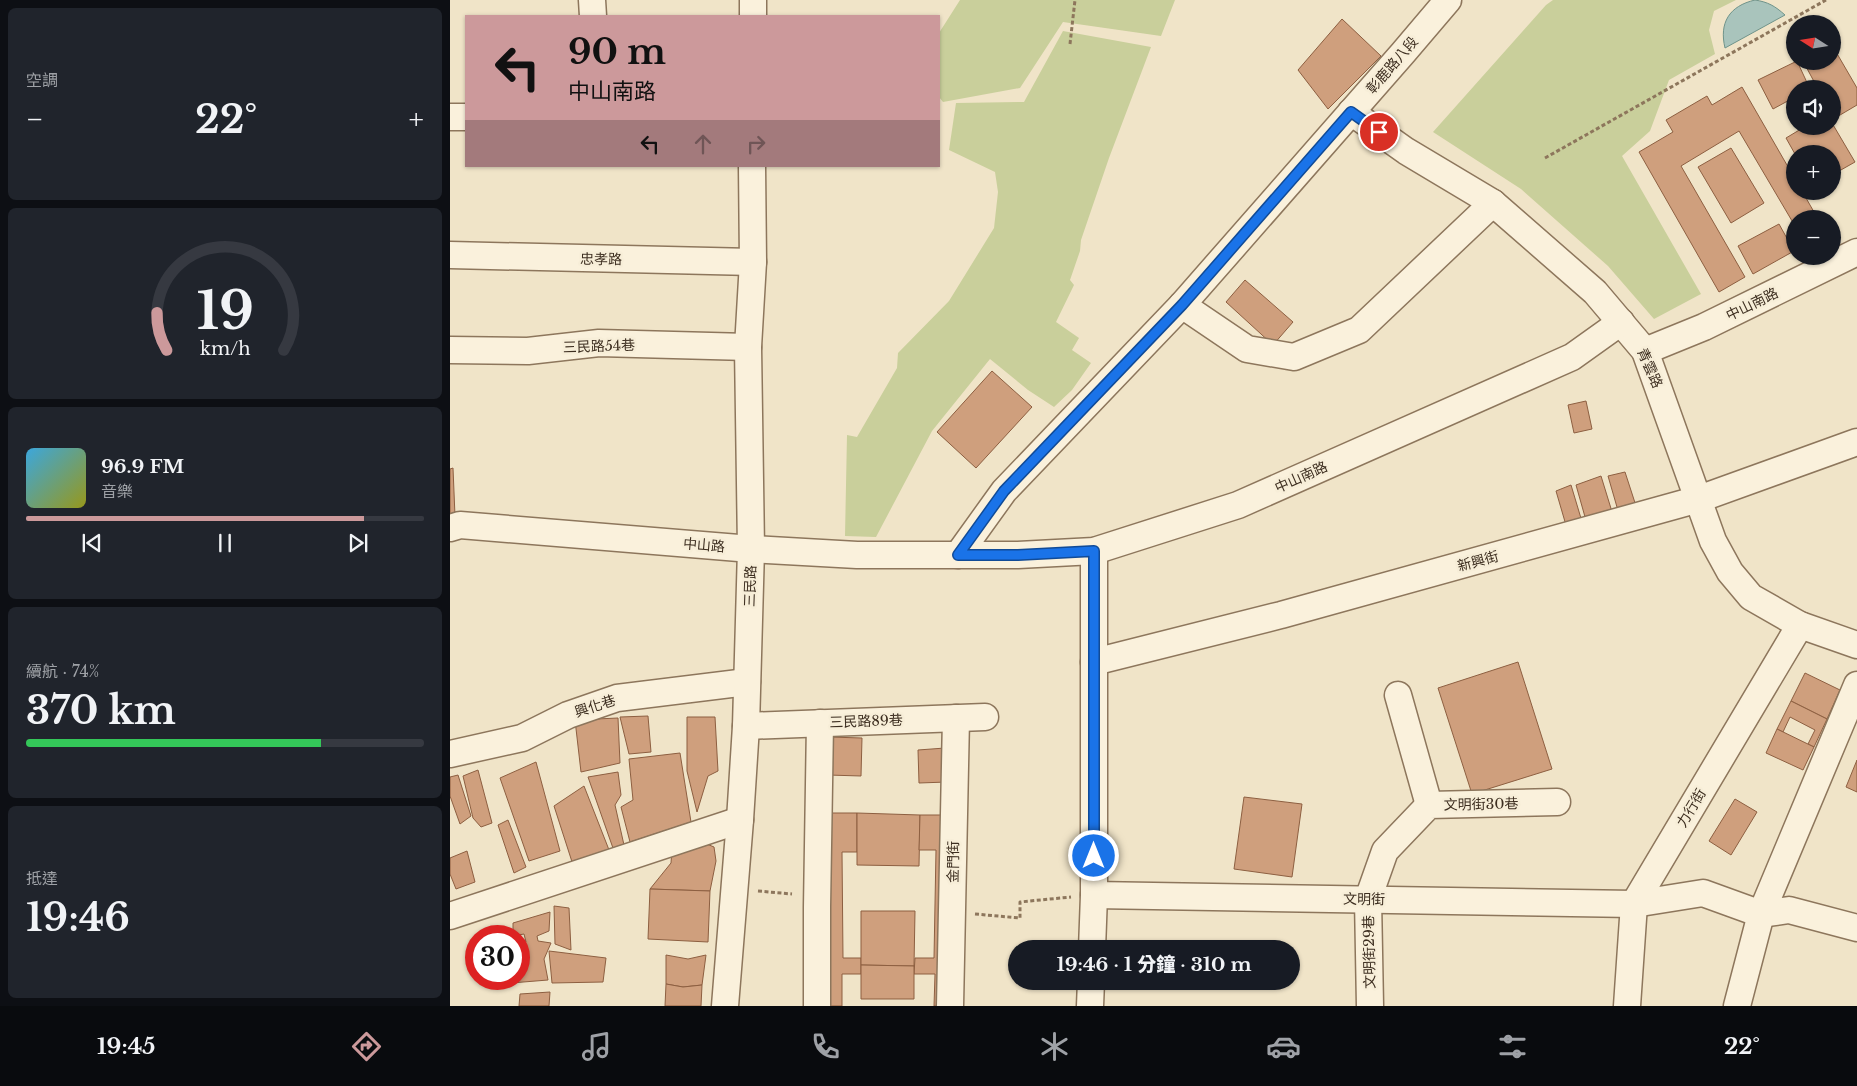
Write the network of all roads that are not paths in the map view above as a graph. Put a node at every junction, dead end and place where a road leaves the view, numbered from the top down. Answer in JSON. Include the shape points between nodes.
{"nodes":[{"id":1,"x":592,"y":0,"type":"edge"},
{"id":2,"x":753,"y":0,"type":"edge"},
{"id":3,"x":1448,"y":0,"type":"edge"},
{"id":4,"x":593,"y":15,"type":"edge"},
{"id":5,"x":753,"y":15,"type":"edge"},
{"id":6,"x":1351,"y":112,"type":"junction"},
{"id":7,"x":450,"y":117,"type":"edge"},
{"id":8,"x":465,"y":117,"type":"edge"},
{"id":9,"x":752,"y":167,"type":"edge"},
{"id":10,"x":1493,"y":202,"type":"junction"},
{"id":11,"x":1857,"y":252,"type":"edge"},
{"id":12,"x":450,"y":255,"type":"edge"},
{"id":13,"x":753,"y":262,"type":"junction"},
{"id":14,"x":1182,"y":305,"type":"junction"},
{"id":15,"x":1621,"y":322,"type":"junction"},
{"id":16,"x":748,"y":348,"type":"junction"},
{"id":17,"x":450,"y":350,"type":"edge"},
{"id":18,"x":1645,"y":351,"type":"junction"},
{"id":19,"x":1857,"y":442,"type":"edge"},
{"id":20,"x":1699,"y":499,"type":"junction"},
{"id":21,"x":450,"y":528,"type":"edge"},
{"id":22,"x":751,"y":548,"type":"junction"},
{"id":23,"x":1094,"y":551,"type":"junction"},
{"id":24,"x":958,"y":555,"type":"junction"},
{"id":25,"x":1800,"y":625,"type":"junction"},
{"id":26,"x":1857,"y":645,"type":"edge"},
{"id":27,"x":1094,"y":662,"type":"junction"},
{"id":28,"x":747,"y":682,"type":"junction"},
{"id":29,"x":1857,"y":685,"type":"edge"},
{"id":30,"x":1398,"y":695,"type":"dead end"},
{"id":31,"x":985,"y":717,"type":"dead end"},
{"id":32,"x":956,"y":718,"type":"junction"},
{"id":33,"x":820,"y":723,"type":"junction"},
{"id":34,"x":746,"y":726,"type":"junction"},
{"id":35,"x":450,"y":754,"type":"edge"},
{"id":36,"x":1557,"y":802,"type":"dead end"},
{"id":37,"x":1429,"y":805,"type":"junction"},
{"id":38,"x":740,"y":820,"type":"junction"},
{"id":39,"x":1094,"y":895,"type":"junction"},
{"id":40,"x":1368,"y":899,"type":"junction"},
{"id":41,"x":1634,"y":904,"type":"junction"},
{"id":42,"x":1761,"y":914,"type":"junction"},
{"id":43,"x":450,"y":916,"type":"edge"},
{"id":44,"x":1857,"y":928,"type":"edge"},
{"id":45,"x":1092,"y":940,"type":"edge"},
{"id":46,"x":1091,"y":990,"type":"edge"},
{"id":47,"x":725,"y":1006,"type":"edge"},
{"id":48,"x":817,"y":1006,"type":"edge"},
{"id":49,"x":950,"y":1006,"type":"edge"},
{"id":50,"x":1090,"y":1006,"type":"edge"},
{"id":51,"x":1370,"y":1006,"type":"edge"},
{"id":52,"x":1627,"y":1006,"type":"edge"},
{"id":53,"x":1737,"y":1006,"type":"edge"}],
"edges":[{"from":1,"to":4,"type":"street"},
{"from":2,"to":5,"type":"street"},
{"from":3,"to":6,"type":"street","name":"彰鹿路八段"},
{"from":6,"to":10,"type":"street","name":"青雲路","via":[[1406,151]]},
{"from":6,"to":14,"type":"street","name":"彰鹿路八段"},
{"from":7,"to":8,"type":"street"},
{"from":9,"to":13,"type":"street","name":"三民路"},
{"from":10,"to":14,"type":"street","via":[[1360,330],[1294,357],[1247,349]]},
{"from":10,"to":15,"type":"street","name":"青雲路","via":[[1595,292]]},
{"from":11,"to":18,"type":"street","name":"中山南路","via":[[1704,327]]},
{"from":12,"to":13,"type":"street","name":"忠孝路"},
{"from":13,"to":16,"type":"street","name":"三民路"},
{"from":14,"to":24,"type":"street","name":"彰鹿路八段","via":[[1004,491]]},
{"from":15,"to":18,"type":"street","name":"青雲路"},
{"from":15,"to":23,"type":"street","name":"中山南路","via":[[1572,357],[1247,501]]},
{"from":16,"to":17,"type":"street","name":"三民路54巷","via":[[599,343],[528,351]]},
{"from":16,"to":22,"type":"street","name":"三民路"},
{"from":18,"to":20,"type":"street","name":"青雲路"},
{"from":19,"to":20,"type":"street","name":"新興街"},
{"from":20,"to":25,"type":"street","name":"青雲路","via":[[1713,541],[1730,572],[1751,597]]},
{"from":20,"to":27,"type":"street","name":"新興街","via":[[1281,615]]},
{"from":21,"to":22,"type":"street","name":"中山路","via":[[460,525]]},
{"from":22,"to":24,"type":"street","name":"中山路","via":[[857,555]]},
{"from":22,"to":28,"type":"street","name":"三民路"},
{"from":23,"to":24,"type":"street","name":"中山南路"},
{"from":23,"to":27,"type":"street"},
{"from":25,"to":26,"type":"street","name":"青雲路"},
{"from":25,"to":41,"type":"street","name":"力行街"},
{"from":27,"to":39,"type":"street"},
{"from":28,"to":34,"type":"street","name":"三民路"},
{"from":28,"to":35,"type":"street","name":"興化巷","via":[[617,698],[568,715],[522,738]]},
{"from":29,"to":42,"type":"street"},
{"from":30,"to":37,"type":"street"},
{"from":31,"to":32,"type":"street","name":"三民路89巷"},
{"from":32,"to":33,"type":"street","name":"三民路89巷"},
{"from":32,"to":49,"type":"street","name":"金門街"},
{"from":33,"to":34,"type":"street","name":"三民路89巷"},
{"from":33,"to":48,"type":"street"},
{"from":34,"to":38,"type":"street","name":"三民路"},
{"from":36,"to":37,"type":"street","name":"文明街30巷"},
{"from":37,"to":40,"type":"street","name":"文明街30巷","via":[[1385,851]]},
{"from":38,"to":43,"type":"street"},
{"from":38,"to":47,"type":"street","name":"三民路"},
{"from":39,"to":40,"type":"street","name":"文明街"},
{"from":39,"to":45,"type":"street"},
{"from":40,"to":41,"type":"street","name":"文明街"},
{"from":40,"to":51,"type":"street","name":"文明街29巷"},
{"from":41,"to":42,"type":"street","name":"文明街","via":[[1703,893]]},
{"from":41,"to":52,"type":"street","name":"力行街"},
{"from":42,"to":44,"type":"street","via":[[1789,910]]},
{"from":42,"to":53,"type":"street"},
{"from":46,"to":50,"type":"street"}]}
